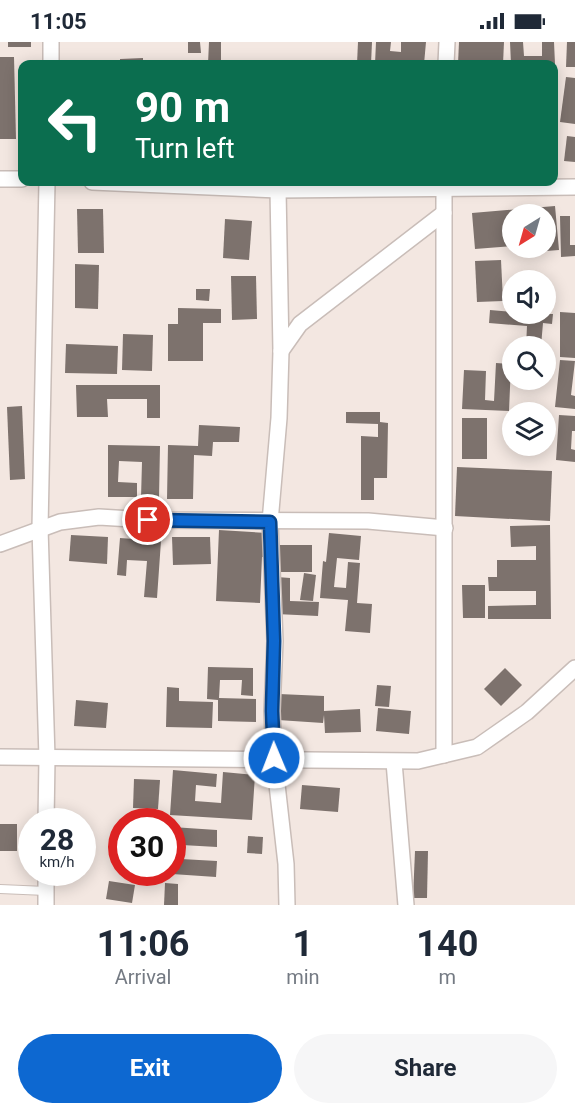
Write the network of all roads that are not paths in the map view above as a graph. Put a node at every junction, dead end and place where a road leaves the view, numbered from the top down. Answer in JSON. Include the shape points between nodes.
{"nodes":[{"id":1,"x":51,"y":42,"type":"edge"},
{"id":2,"x":447,"y":42,"type":"edge"},
{"id":3,"x":51,"y":60,"type":"edge"},
{"id":4,"x":446,"y":60,"type":"edge"},
{"id":5,"x":0,"y":179,"type":"edge"},
{"id":6,"x":18,"y":179,"type":"edge"},
{"id":7,"x":47,"y":186,"type":"edge"},
{"id":8,"x":186,"y":186,"type":"edge"},
{"id":9,"x":411,"y":186,"type":"edge"},
{"id":10,"x":444,"y":186,"type":"edge"},
{"id":11,"x":510,"y":186,"type":"edge"},
{"id":12,"x":575,"y":187,"type":"edge"},
{"id":13,"x":279,"y":190,"type":"junction"},
{"id":14,"x":444,"y":213,"type":"junction"},
{"id":15,"x":281,"y":323,"type":"junction"},
{"id":16,"x":300,"y":324,"type":"junction"},
{"id":17,"x":281,"y":351,"type":"junction"},
{"id":18,"x":270,"y":522,"type":"junction"},
{"id":19,"x":40,"y":528,"type":"junction"},
{"id":20,"x":445,"y":528,"type":"junction"},
{"id":21,"x":0,"y":544,"type":"edge"},
{"id":22,"x":575,"y":668,"type":"edge"},
{"id":23,"x":444,"y":755,"type":"junction"},
{"id":24,"x":0,"y":757,"type":"edge"},
{"id":25,"x":47,"y":758,"type":"junction"},
{"id":26,"x":274,"y":758,"type":"junction"},
{"id":27,"x":394,"y":762,"type":"junction"},
{"id":28,"x":46,"y":808,"type":"edge"},
{"id":29,"x":0,"y":889,"type":"edge"},
{"id":30,"x":46,"y":898,"type":"edge"},
{"id":31,"x":287,"y":905,"type":"edge"},
{"id":32,"x":406,"y":905,"type":"edge"}],
"edges":[{"from":1,"to":3,"type":"street"},
{"from":2,"to":4,"type":"street"},
{"from":5,"to":6,"type":"street"},
{"from":7,"to":19,"type":"street"},
{"from":8,"to":13,"type":"street"},
{"from":9,"to":13,"type":"street"},
{"from":10,"to":14,"type":"street"},
{"from":11,"to":12,"type":"street"},
{"from":13,"to":15,"type":"street"},
{"from":14,"to":16,"type":"street"},
{"from":14,"to":20,"type":"street"},
{"from":15,"to":16,"type":"street"},
{"from":15,"to":17,"type":"street"},
{"from":16,"to":17,"type":"street"},
{"from":17,"to":18,"type":"street"},
{"from":18,"to":19,"type":"street","via":[[99,517]]},
{"from":18,"to":20,"type":"street","via":[[368,521]]},
{"from":18,"to":26,"type":"street"},
{"from":19,"to":21,"type":"street"},
{"from":19,"to":25,"type":"street"},
{"from":20,"to":23,"type":"street"},
{"from":22,"to":23,"type":"street","via":[[527,712],[477,747]]},
{"from":23,"to":27,"type":"street"},
{"from":24,"to":25,"type":"street"},
{"from":25,"to":26,"type":"street"},
{"from":25,"to":28,"type":"street"},
{"from":26,"to":27,"type":"street"},
{"from":26,"to":31,"type":"street"},
{"from":27,"to":32,"type":"street"},
{"from":29,"to":30,"type":"lane"}]}
